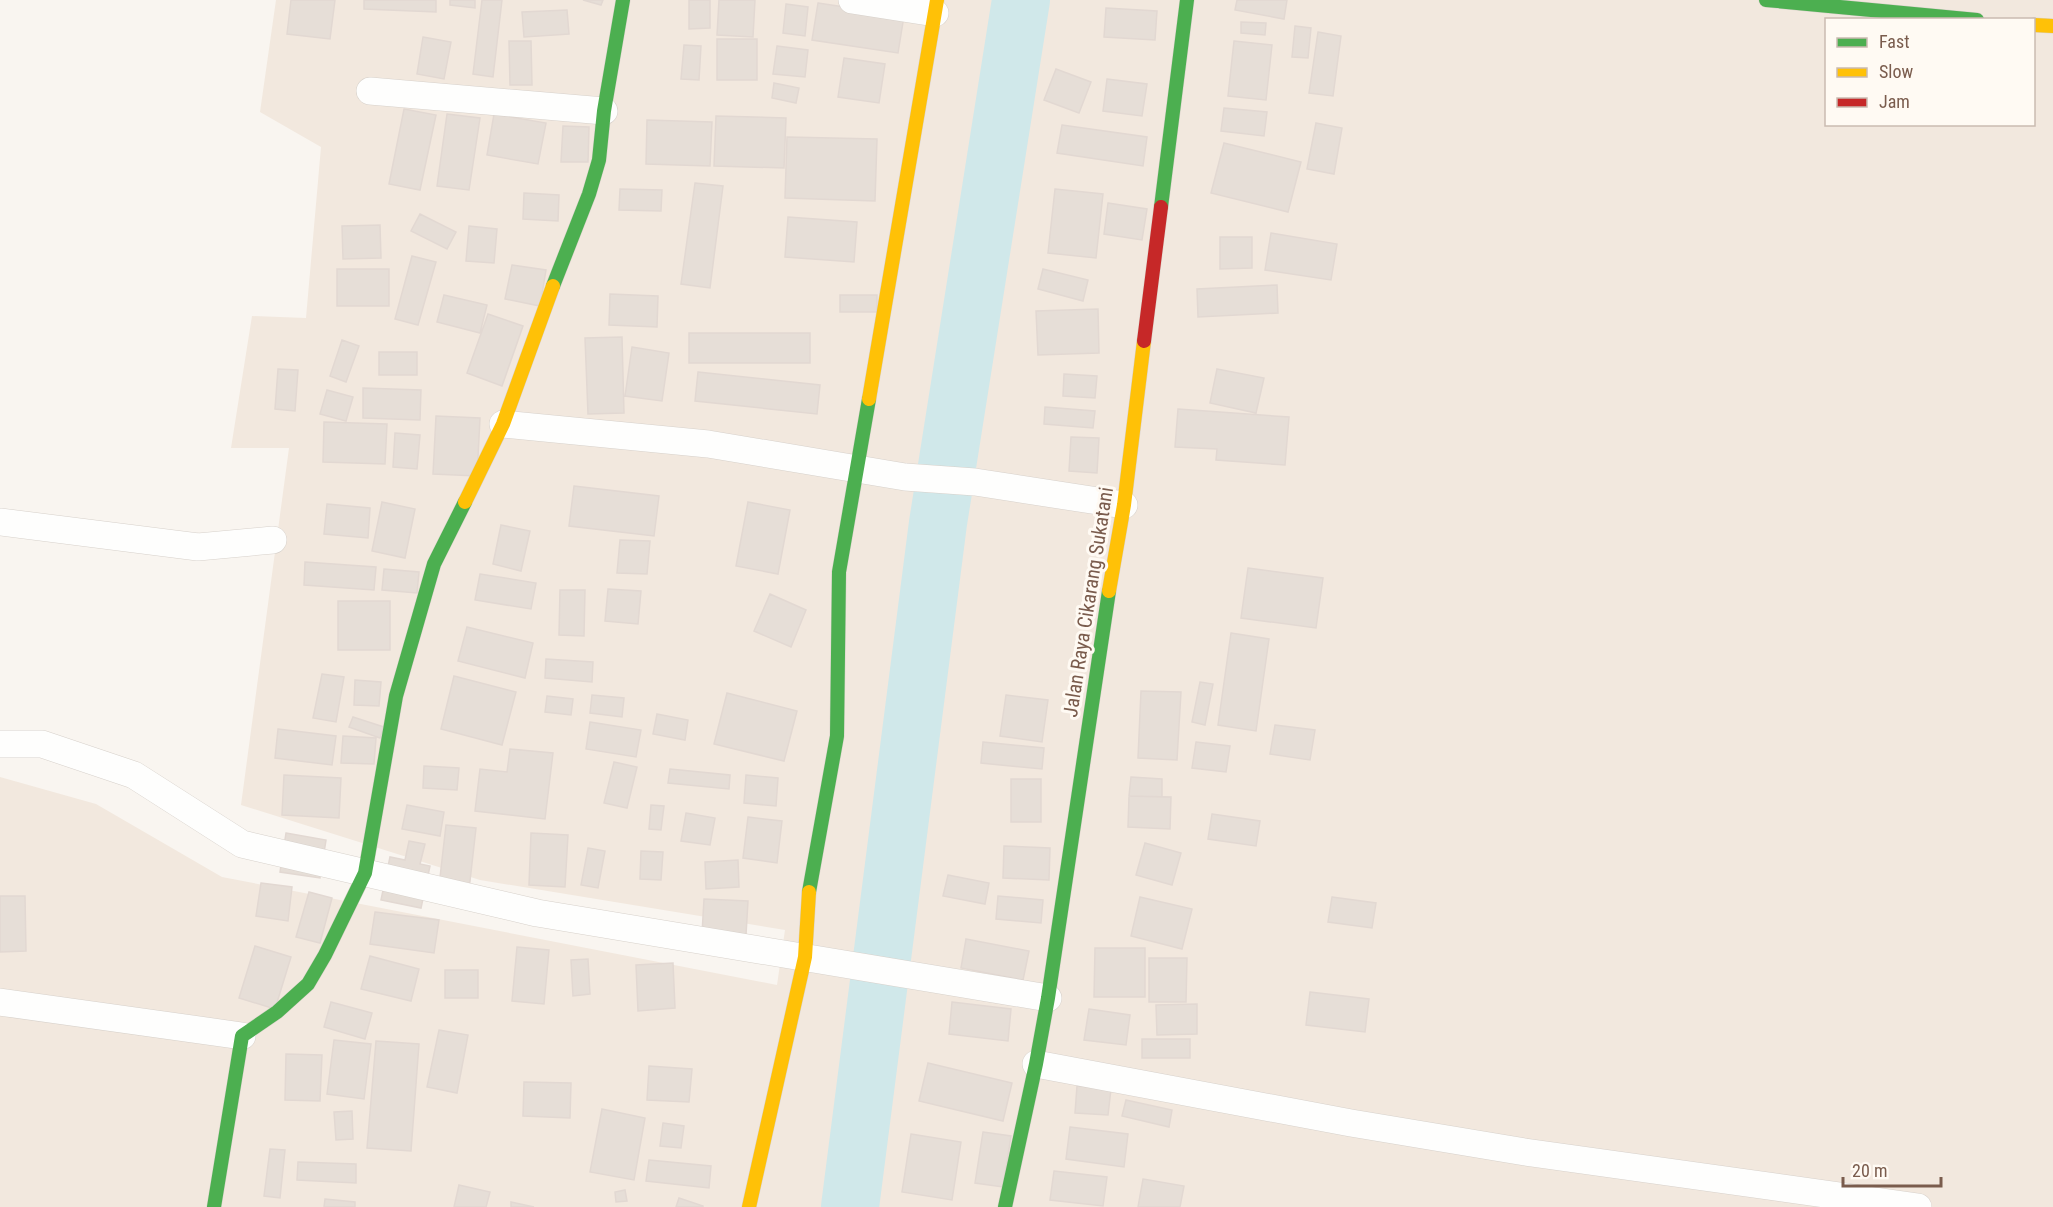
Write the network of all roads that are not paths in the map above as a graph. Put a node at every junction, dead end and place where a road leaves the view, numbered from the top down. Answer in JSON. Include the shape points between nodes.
{"nodes":[{"id":1,"x":622,"y":0,"type":"edge"},
{"id":2,"x":852,"y":0,"type":"edge"},
{"id":3,"x":1187,"y":0,"type":"edge"},
{"id":4,"x":1766,"y":0,"type":"edge"},
{"id":5,"x":936,"y":7,"type":"edge"},
{"id":6,"x":1956,"y":18,"type":"edge"},
{"id":7,"x":2035,"y":25,"type":"edge"},
{"id":8,"x":2053,"y":26,"type":"edge"},
{"id":9,"x":370,"y":91,"type":"dead end"},
{"id":10,"x":604,"y":111,"type":"junction"},
{"id":11,"x":503,"y":424,"type":"junction"},
{"id":12,"x":858,"y":469,"type":"junction"},
{"id":13,"x":1124,"y":505,"type":"junction"},
{"id":14,"x":0,"y":522,"type":"edge"},
{"id":15,"x":273,"y":540,"type":"dead end"},
{"id":16,"x":0,"y":744,"type":"edge"},
{"id":17,"x":364,"y":873,"type":"junction"},
{"id":18,"x":810,"y":958,"type":"junction"},
{"id":19,"x":1048,"y":998,"type":"junction"},
{"id":20,"x":0,"y":1002,"type":"edge"},
{"id":21,"x":242,"y":1036,"type":"junction"},
{"id":22,"x":1036,"y":1064,"type":"junction"},
{"id":23,"x":214,"y":1207,"type":"edge"},
{"id":24,"x":749,"y":1207,"type":"edge"},
{"id":25,"x":1005,"y":1207,"type":"edge"},
{"id":26,"x":1918,"y":1207,"type":"edge"}],
"edges":[{"from":1,"to":10,"type":"street"},
{"from":2,"to":5,"type":"street"},
{"from":3,"to":13,"type":"street","name":"Jalan Raya Cikarang Sukatani"},
{"from":4,"to":6,"type":"street"},
{"from":5,"to":12,"type":"street"},
{"from":7,"to":8,"type":"street"},
{"from":9,"to":10,"type":"street"},
{"from":10,"to":11,"type":"street","via":[[599,160],[589,194]]},
{"from":11,"to":12,"type":"street","via":[[708,444]]},
{"from":11,"to":17,"type":"street","via":[[435,564],[396,696]]},
{"from":12,"to":13,"type":"street"},
{"from":12,"to":18,"type":"street","via":[[839,572],[837,736],[809,890]]},
{"from":13,"to":19,"type":"street","name":"Jalan Raya Cikarang Sukatani"},
{"from":14,"to":15,"type":"street","via":[[198,547]]},
{"from":16,"to":17,"type":"street","via":[[42,744],[134,775],[242,844]]},
{"from":17,"to":18,"type":"street","via":[[537,913]]},
{"from":17,"to":21,"type":"street","via":[[308,984]]},
{"from":18,"to":19,"type":"street"},
{"from":18,"to":24,"type":"street"},
{"from":19,"to":22,"type":"street","name":"Jalan Raya Cikarang Sukatani"},
{"from":20,"to":21,"type":"street"},
{"from":21,"to":23,"type":"street"},
{"from":22,"to":25,"type":"street","name":"Jalan Raya Cikarang Sukatani"},
{"from":22,"to":26,"type":"street","via":[[1351,1124]]}]}
